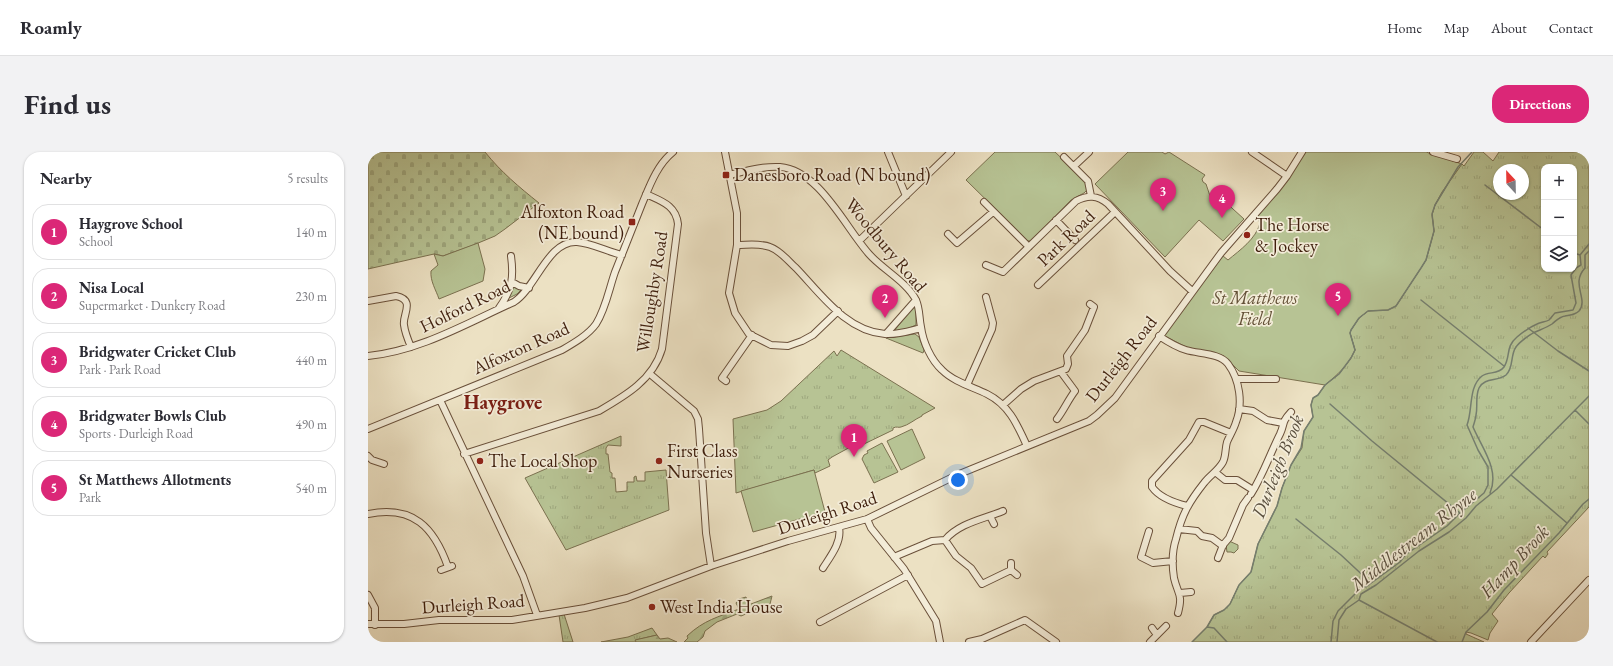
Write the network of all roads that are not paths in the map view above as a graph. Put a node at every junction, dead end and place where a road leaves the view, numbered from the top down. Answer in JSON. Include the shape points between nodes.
{"nodes":[{"id":1,"x":673,"y":152,"type":"edge"},
{"id":2,"x":725,"y":152,"type":"edge"},
{"id":3,"x":888,"y":152,"type":"edge"},
{"id":4,"x":951,"y":152,"type":"edge"},
{"id":5,"x":1090,"y":152,"type":"edge"},
{"id":6,"x":1252,"y":152,"type":"edge"},
{"id":7,"x":1302,"y":152,"type":"edge"},
{"id":8,"x":1433,"y":152,"type":"edge"},
{"id":9,"x":1064,"y":157,"type":"dead end"},
{"id":10,"x":1457,"y":159,"type":"dead end"},
{"id":11,"x":1074,"y":166,"type":"junction"},
{"id":12,"x":730,"y":175,"type":"junction"},
{"id":13,"x":1287,"y":176,"type":"junction"},
{"id":14,"x":646,"y":194,"type":"junction"},
{"id":15,"x":906,"y":196,"type":"junction"},
{"id":16,"x":1091,"y":196,"type":"junction"},
{"id":17,"x":984,"y":202,"type":"dead end"},
{"id":18,"x":993,"y":212,"type":"junction"},
{"id":19,"x":1114,"y":212,"type":"junction"},
{"id":20,"x":1056,"y":220,"type":"junction"},
{"id":21,"x":948,"y":234,"type":"dead end"},
{"id":22,"x":1076,"y":240,"type":"dead end"},
{"id":23,"x":859,"y":241,"type":"junction"},
{"id":24,"x":957,"y":244,"type":"junction"},
{"id":25,"x":737,"y":245,"type":"junction"},
{"id":26,"x":1030,"y":247,"type":"junction"},
{"id":27,"x":962,"y":249,"type":"dead end"},
{"id":28,"x":511,"y":256,"type":"dead end"},
{"id":29,"x":622,"y":256,"type":"junction"},
{"id":30,"x":986,"y":266,"type":"dead end"},
{"id":31,"x":512,"y":282,"type":"junction"},
{"id":32,"x":1038,"y":285,"type":"dead end"},
{"id":33,"x":529,"y":288,"type":"junction"},
{"id":34,"x":1192,"y":291,"type":"junction"},
{"id":35,"x":986,"y":297,"type":"dead end"},
{"id":36,"x":916,"y":300,"type":"junction"},
{"id":37,"x":368,"y":301,"type":"edge"},
{"id":38,"x":1090,"y":304,"type":"dead end"},
{"id":39,"x":499,"y":308,"type":"junction"},
{"id":40,"x":838,"y":311,"type":"junction"},
{"id":41,"x":993,"y":323,"type":"junction"},
{"id":42,"x":921,"y":328,"type":"junction"},
{"id":43,"x":995,"y":330,"type":"dead end"},
{"id":44,"x":886,"y":334,"type":"junction"},
{"id":45,"x":752,"y":335,"type":"junction"},
{"id":46,"x":1159,"y":336,"type":"junction"},
{"id":47,"x":412,"y":347,"type":"junction"},
{"id":48,"x":368,"y":356,"type":"edge"},
{"id":49,"x":1061,"y":372,"type":"junction"},
{"id":50,"x":650,"y":374,"type":"junction"},
{"id":51,"x":1236,"y":379,"type":"junction"},
{"id":52,"x":1276,"y":379,"type":"dead end"},
{"id":53,"x":726,"y":381,"type":"dead end"},
{"id":54,"x":967,"y":385,"type":"junction"},
{"id":55,"x":440,"y":400,"type":"junction"},
{"id":56,"x":1003,"y":405,"type":"junction"},
{"id":57,"x":1239,"y":409,"type":"junction"},
{"id":58,"x":1291,"y":412,"type":"dead end"},
{"id":59,"x":1057,"y":419,"type":"dead end"},
{"id":60,"x":1283,"y":422,"type":"junction"},
{"id":61,"x":368,"y":429,"type":"edge"},
{"id":62,"x":1231,"y":433,"type":"junction"},
{"id":63,"x":1027,"y":446,"type":"junction"},
{"id":64,"x":464,"y":454,"type":"junction"},
{"id":65,"x":368,"y":456,"type":"edge"},
{"id":66,"x":382,"y":462,"type":"dead end"},
{"id":67,"x":1215,"y":472,"type":"junction"},
{"id":68,"x":1251,"y":494,"type":"junction"},
{"id":69,"x":1187,"y":506,"type":"junction"},
{"id":70,"x":1003,"y":511,"type":"dead end"},
{"id":71,"x":368,"y":514,"type":"edge"},
{"id":72,"x":990,"y":516,"type":"junction"},
{"id":73,"x":866,"y":519,"type":"junction"},
{"id":74,"x":994,"y":524,"type":"dead end"},
{"id":75,"x":839,"y":528,"type":"junction"},
{"id":76,"x":1179,"y":529,"type":"junction"},
{"id":77,"x":1149,"y":531,"type":"dead end"},
{"id":78,"x":945,"y":540,"type":"junction"},
{"id":79,"x":1223,"y":546,"type":"junction"},
{"id":80,"x":894,"y":557,"type":"junction"},
{"id":81,"x":1218,"y":558,"type":"dead end"},
{"id":82,"x":1173,"y":561,"type":"junction"},
{"id":83,"x":1011,"y":563,"type":"dead end"},
{"id":84,"x":711,"y":566,"type":"junction"},
{"id":85,"x":822,"y":568,"type":"dead end"},
{"id":86,"x":442,"y":570,"type":"dead end"},
{"id":87,"x":1011,"y":570,"type":"junction"},
{"id":88,"x":908,"y":575,"type":"junction"},
{"id":89,"x":1017,"y":575,"type":"dead end"},
{"id":90,"x":1589,"y":580,"type":"edge"},
{"id":91,"x":1191,"y":592,"type":"dead end"},
{"id":92,"x":1180,"y":593,"type":"junction"},
{"id":93,"x":368,"y":595,"type":"edge"},
{"id":94,"x":1178,"y":613,"type":"dead end"},
{"id":95,"x":537,"y":615,"type":"junction"},
{"id":96,"x":820,"y":622,"type":"dead end"},
{"id":97,"x":368,"y":624,"type":"edge"},
{"id":98,"x":375,"y":625,"type":"junction"},
{"id":99,"x":1166,"y":626,"type":"dead end"},
{"id":100,"x":1152,"y":628,"type":"dead end"},
{"id":101,"x":1157,"y":635,"type":"junction"},
{"id":102,"x":987,"y":639,"type":"edge"},
{"id":103,"x":940,"y":642,"type":"edge"},
{"id":104,"x":969,"y":642,"type":"edge"},
{"id":105,"x":1056,"y":642,"type":"edge"},
{"id":106,"x":1150,"y":642,"type":"edge"},
{"id":107,"x":1531,"y":642,"type":"edge"}],
"edges":[{"from":1,"to":14,"type":"street","name":"Alfoxton Road","via":[[659,166]]},
{"from":2,"to":12,"type":"street"},
{"from":3,"to":15,"type":"street"},
{"from":4,"to":15,"type":"street"},
{"from":5,"to":11,"type":"street"},
{"from":6,"to":13,"type":"street"},
{"from":7,"to":13,"type":"street","name":"Durleigh Road"},
{"from":8,"to":10,"type":"street"},
{"from":9,"to":11,"type":"street"},
{"from":11,"to":16,"type":"street","via":[[1088,181]]},
{"from":12,"to":23,"type":"street","name":"Woodbury Road","via":[[767,167],[795,171],[816,185]]},
{"from":12,"to":25,"type":"street","via":[[737,213]]},
{"from":13,"to":34,"type":"street","name":"Durleigh Road"},
{"from":14,"to":29,"type":"street","name":"Alfoxton Road"},
{"from":14,"to":50,"type":"street","name":"Willoughby Road","via":[[669,205],[675,211],[678,224],[662,349]]},
{"from":15,"to":23,"type":"street"},
{"from":16,"to":19,"type":"street","name":"Park Road","via":[[1102,199]]},
{"from":16,"to":20,"type":"street","via":[[1076,201]]},
{"from":17,"to":18,"type":"street"},
{"from":18,"to":24,"type":"street"},
{"from":18,"to":26,"type":"street"},
{"from":19,"to":32,"type":"street","name":"Park Road"},
{"from":19,"to":34,"type":"street","name":"Park Road"},
{"from":20,"to":22,"type":"street","via":[[1068,236]]},
{"from":20,"to":26,"type":"street"},
{"from":21,"to":24,"type":"street"},
{"from":23,"to":36,"type":"street","name":"Woodbury Road","via":[[878,264],[906,287]]},
{"from":24,"to":27,"type":"street"},
{"from":25,"to":40,"type":"street","via":[[763,245],[780,252]]},
{"from":25,"to":45,"type":"street","via":[[729,293],[735,313]]},
{"from":26,"to":30,"type":"street","via":[[1004,272]]},
{"from":28,"to":31,"type":"street","via":[[509,264]]},
{"from":29,"to":33,"type":"street","name":"Holford Road","via":[[586,244],[571,242],[560,248],[548,260]]},
{"from":29,"to":55,"type":"street","name":"Alfoxton Road","via":[[600,316],[581,338],[562,350]]},
{"from":31,"to":33,"type":"street"},
{"from":31,"to":39,"type":"street"},
{"from":33,"to":39,"type":"street","name":"Holford Road","via":[[518,299]]},
{"from":34,"to":46,"type":"street","name":"Durleigh Road"},
{"from":35,"to":41,"type":"street"},
{"from":36,"to":42,"type":"street","name":"Woodbury Road"},
{"from":36,"to":44,"type":"street"},
{"from":37,"to":47,"type":"street","via":[[400,296],[408,310],[404,325]]},
{"from":38,"to":49,"type":"street","via":[[1094,306],[1086,330],[1067,356],[1068,364]]},
{"from":39,"to":47,"type":"street","name":"Holford Road"},
{"from":40,"to":44,"type":"street","via":[[860,328]]},
{"from":40,"to":45,"type":"street","via":[[813,335],[788,346],[771,345]]},
{"from":41,"to":43,"type":"street","via":[[997,325]]},
{"from":41,"to":54,"type":"street"},
{"from":42,"to":44,"type":"street"},
{"from":42,"to":54,"type":"street","name":"Woodbury Road","via":[[932,357],[942,370]]},
{"from":45,"to":53,"type":"street","via":[[722,378]]},
{"from":46,"to":51,"type":"street","via":[[1187,351],[1222,359],[1228,363]]},
{"from":46,"to":63,"type":"street","name":"Durleigh Road","via":[[1121,390],[1097,415],[1080,425]]},
{"from":47,"to":48,"type":"street","name":"Holford Road"},
{"from":49,"to":56,"type":"street","via":[[1034,381]]},
{"from":49,"to":59,"type":"street","via":[[1078,390],[1069,399]]},
{"from":50,"to":64,"type":"street","name":"Willoughby Road","via":[[622,397],[599,411]]},
{"from":50,"to":84,"type":"street","via":[[696,414]]},
{"from":51,"to":52,"type":"street"},
{"from":51,"to":57,"type":"street"},
{"from":54,"to":56,"type":"street","name":"Woodbury Road"},
{"from":55,"to":61,"type":"street","name":"Alfoxton Road"},
{"from":55,"to":64,"type":"street"},
{"from":56,"to":63,"type":"street","name":"Woodbury Road","via":[[1012,416]]},
{"from":57,"to":60,"type":"street","via":[[1253,411],[1269,421]]},
{"from":57,"to":62,"type":"street"},
{"from":58,"to":60,"type":"street"},
{"from":60,"to":68,"type":"street","via":[[1282,430]]},
{"from":62,"to":67,"type":"street","via":[[1224,460]]},
{"from":62,"to":69,"type":"street","via":[[1199,422],[1189,440],[1152,481],[1152,487],[1158,493]]},
{"from":63,"to":73,"type":"street","name":"Durleigh Road","via":[[957,475]]},
{"from":64,"to":95,"type":"street","via":[[523,576]]},
{"from":65,"to":66,"type":"street","via":[[372,460]]},
{"from":67,"to":68,"type":"street","via":[[1225,480],[1237,480]]},
{"from":67,"to":69,"type":"street"},
{"from":68,"to":79,"type":"street","via":[[1242,505],[1229,538]]},
{"from":69,"to":76,"type":"street"},
{"from":70,"to":72,"type":"street"},
{"from":71,"to":86,"type":"street","via":[[394,512],[410,516],[422,524],[432,532],[450,566]]},
{"from":72,"to":74,"type":"street"},
{"from":72,"to":78,"type":"street","via":[[952,532]]},
{"from":73,"to":75,"type":"street","name":"Durleigh Road"},
{"from":73,"to":80,"type":"street"},
{"from":75,"to":84,"type":"street","name":"Durleigh Road","via":[[788,541]]},
{"from":75,"to":85,"type":"street","via":[[834,549]]},
{"from":76,"to":79,"type":"street","via":[[1197,531]]},
{"from":76,"to":82,"type":"street"},
{"from":77,"to":82,"type":"street","via":[[1139,560],[1152,563]]},
{"from":78,"to":80,"type":"street","via":[[932,541]]},
{"from":78,"to":87,"type":"street","via":[[956,556],[972,568],[984,587]]},
{"from":79,"to":81,"type":"street"},
{"from":80,"to":88,"type":"street"},
{"from":82,"to":92,"type":"street"},
{"from":83,"to":87,"type":"street"},
{"from":84,"to":95,"type":"street","name":"Durleigh Road","via":[[627,598],[585,608]]},
{"from":87,"to":89,"type":"street"},
{"from":88,"to":96,"type":"street"},
{"from":88,"to":103,"type":"street","via":[[936,621]]},
{"from":90,"to":107,"type":"street"},
{"from":91,"to":92,"type":"street"},
{"from":92,"to":94,"type":"street"},
{"from":93,"to":98,"type":"street","via":[[375,608]]},
{"from":95,"to":98,"type":"street","name":"Durleigh Road","via":[[501,621],[438,620]]},
{"from":97,"to":98,"type":"street","name":"Durleigh Road"},
{"from":99,"to":101,"type":"street"},
{"from":100,"to":101,"type":"street"},
{"from":101,"to":106,"type":"street"},
{"from":102,"to":104,"type":"street"},
{"from":102,"to":105,"type":"street","via":[[1025,620]]}]}
